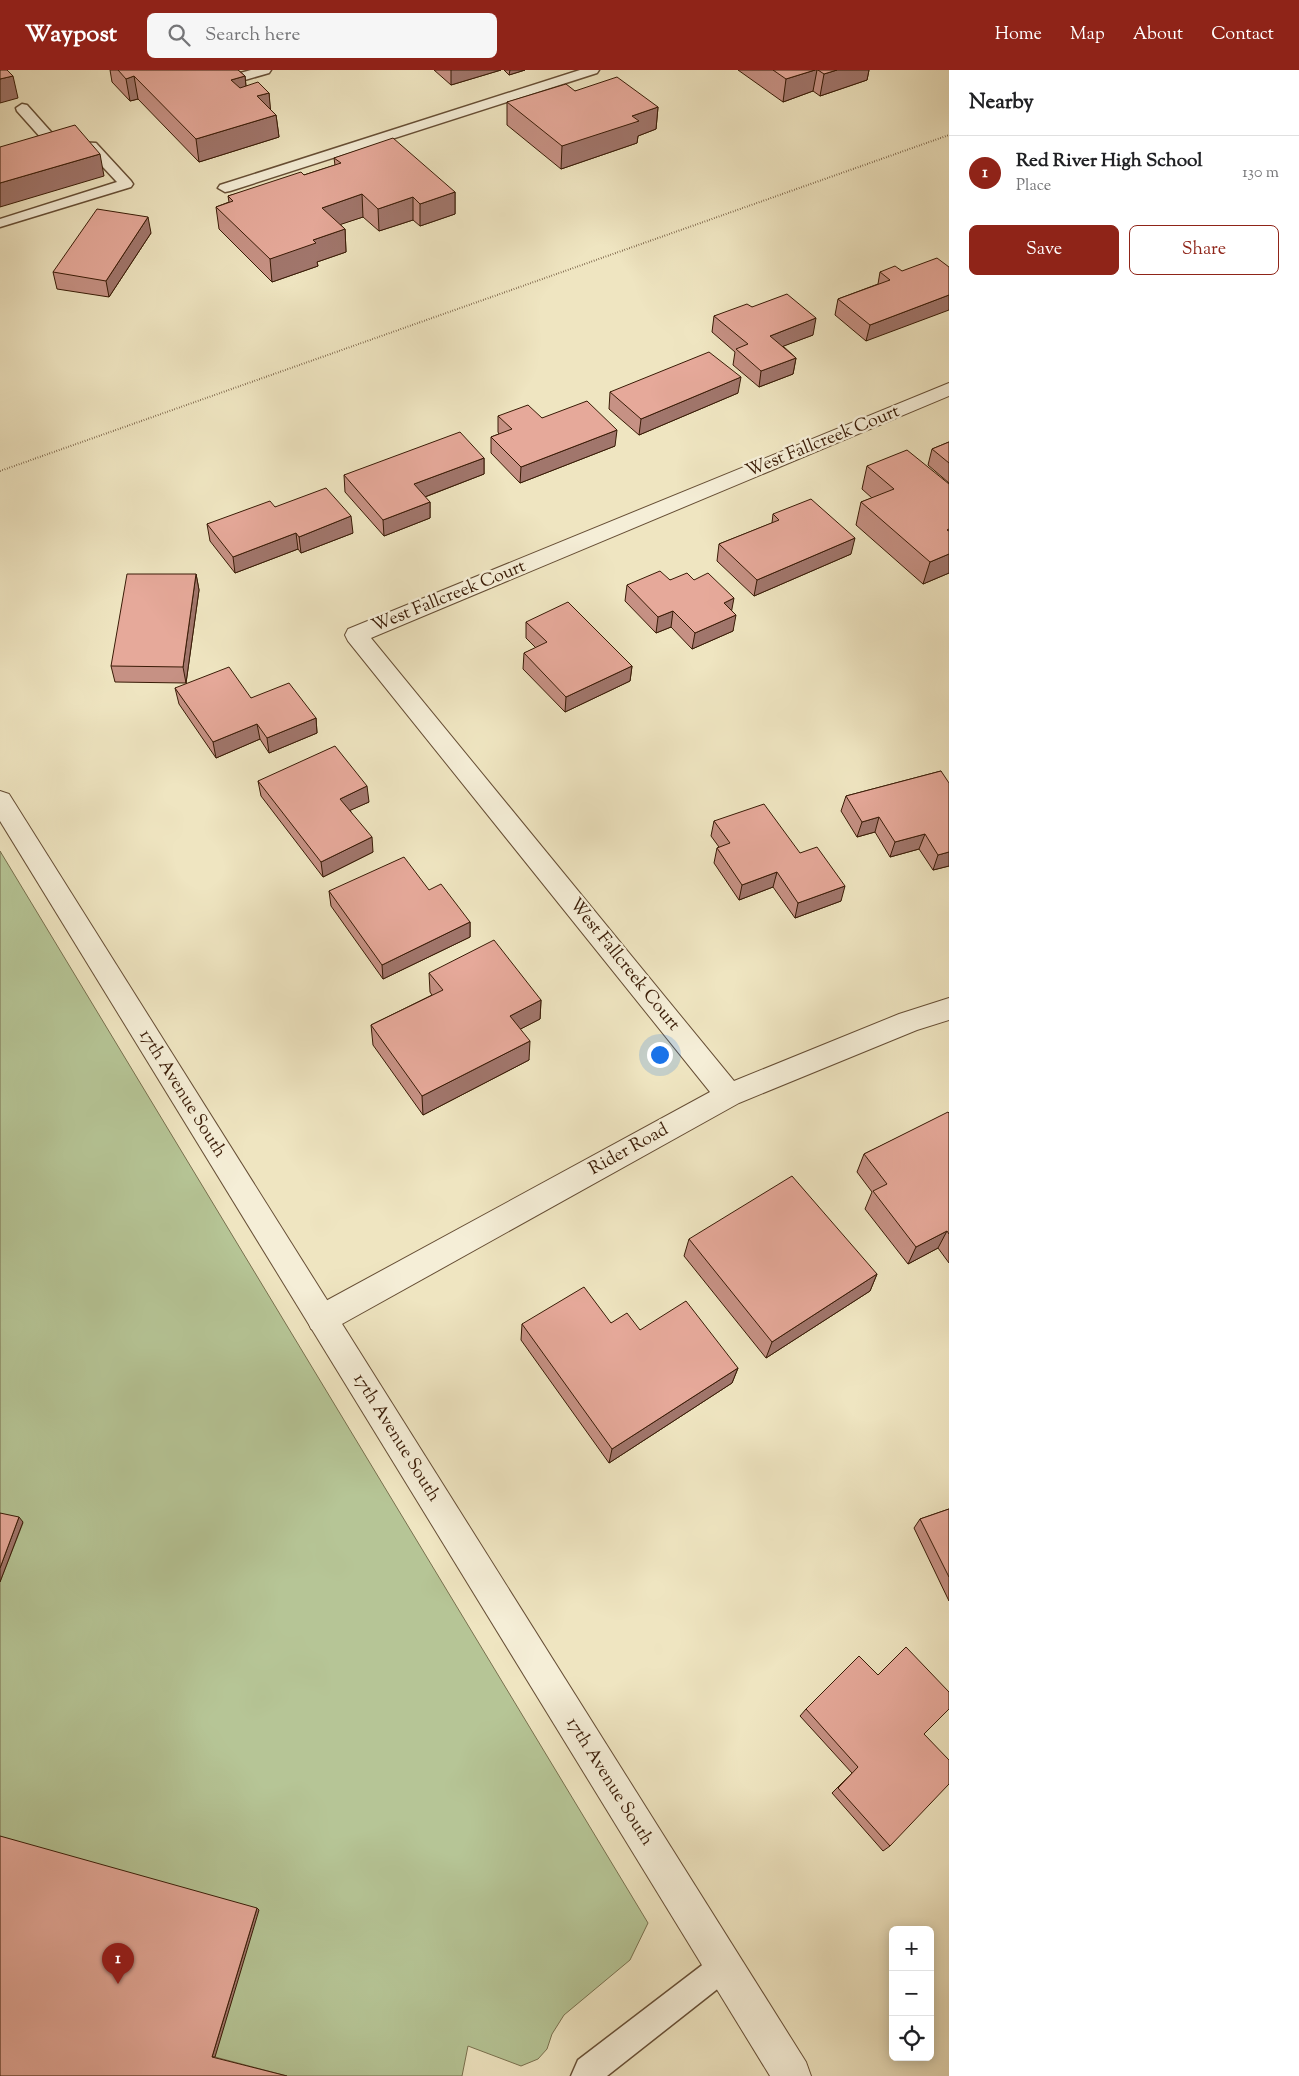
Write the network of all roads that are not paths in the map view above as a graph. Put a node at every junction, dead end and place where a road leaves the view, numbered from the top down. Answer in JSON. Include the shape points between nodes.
{"nodes":[{"id":1,"x":265,"y":70,"type":"edge"},
{"id":2,"x":593,"y":70,"type":"edge"},
{"id":3,"x":238,"y":78,"type":"edge"},
{"id":4,"x":22,"y":108,"type":"dead end"},
{"id":5,"x":56,"y":145,"type":"junction"},
{"id":6,"x":37,"y":151,"type":"edge"},
{"id":7,"x":225,"y":188,"type":"dead end"},
{"id":8,"x":0,"y":223,"type":"edge"},
{"id":9,"x":949,"y":389,"type":"edge"},
{"id":10,"x":0,"y":800,"type":"edge"},
{"id":11,"x":949,"y":1009,"type":"edge"},
{"id":12,"x":729,"y":1095,"type":"junction"},
{"id":13,"x":322,"y":1319,"type":"junction"},
{"id":14,"x":724,"y":1966,"type":"junction"},
{"id":15,"x":586,"y":2076,"type":"edge"},
{"id":16,"x":792,"y":2076,"type":"edge"}],
"edges":[{"from":1,"to":3,"type":"lane"},
{"from":2,"to":7,"type":"lane"},
{"from":4,"to":5,"type":"lane"},
{"from":5,"to":6,"type":"lane"},
{"from":5,"to":8,"type":"lane","via":[[91,146],[126,184]]},
{"from":9,"to":12,"type":"street","name":"West Fallcreek Court","via":[[356,635]]},
{"from":10,"to":13,"type":"street","name":"17th Avenue South"},
{"from":11,"to":12,"type":"street","name":"Rider Road"},
{"from":12,"to":13,"type":"street","name":"Rider Road"},
{"from":13,"to":14,"type":"street","name":"17th Avenue South"},
{"from":14,"to":15,"type":"lane"},
{"from":14,"to":16,"type":"street","name":"17th Avenue South"}]}
